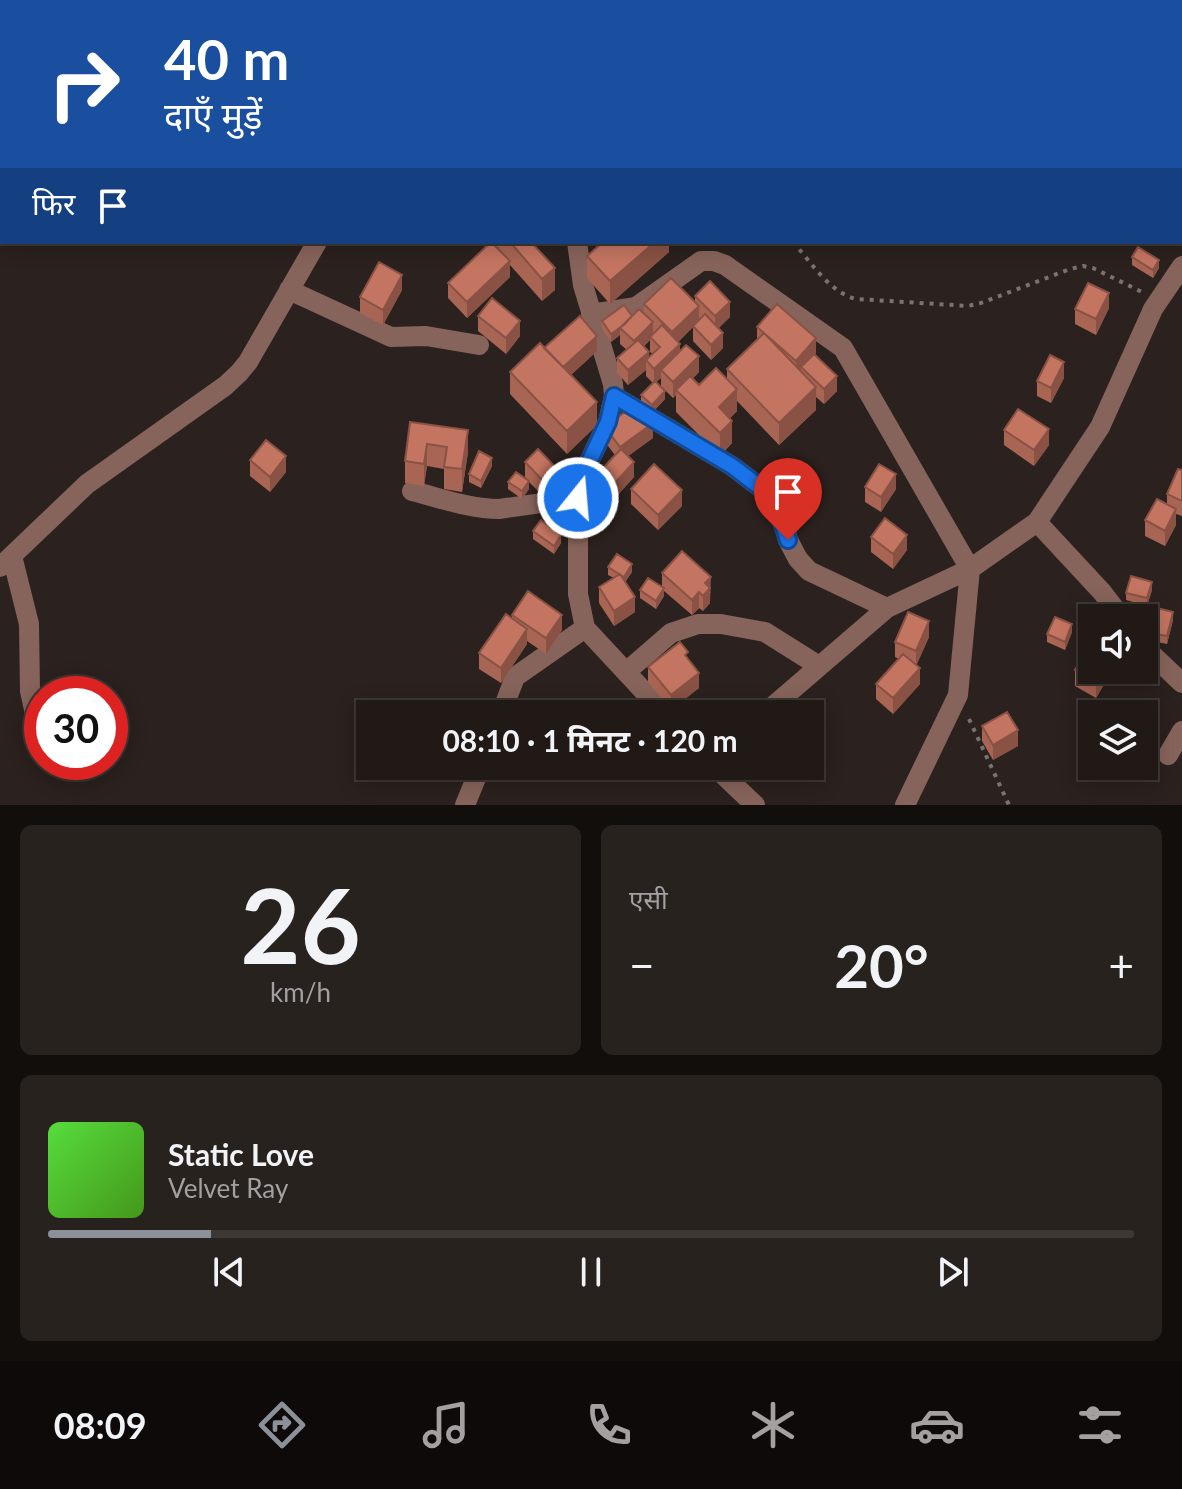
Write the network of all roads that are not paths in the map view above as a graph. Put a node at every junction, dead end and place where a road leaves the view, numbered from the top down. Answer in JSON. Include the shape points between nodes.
{"nodes":[{"id":1,"x":316,"y":244,"type":"edge"},
{"id":2,"x":577,"y":244,"type":"edge"},
{"id":3,"x":1182,"y":266,"type":"edge"},
{"id":4,"x":289,"y":290,"type":"junction"},
{"id":5,"x":591,"y":314,"type":"junction"},
{"id":6,"x":479,"y":345,"type":"dead end"},
{"id":7,"x":614,"y":396,"type":"junction"},
{"id":8,"x":412,"y":491,"type":"dead end"},
{"id":9,"x":578,"y":498,"type":"junction"},
{"id":10,"x":1037,"y":522,"type":"junction"},
{"id":11,"x":6,"y":562,"type":"edge"},
{"id":12,"x":970,"y":569,"type":"junction"},
{"id":13,"x":1111,"y":604,"type":"edge"},
{"id":14,"x":887,"y":608,"type":"junction"},
{"id":15,"x":585,"y":628,"type":"junction"},
{"id":16,"x":1158,"y":660,"type":"edge"},
{"id":17,"x":819,"y":666,"type":"junction"},
{"id":18,"x":626,"y":672,"type":"junction"},
{"id":19,"x":30,"y":676,"type":"edge"},
{"id":20,"x":1182,"y":683,"type":"edge"},
{"id":21,"x":506,"y":700,"type":"edge"},
{"id":22,"x":652,"y":700,"type":"edge"},
{"id":23,"x":780,"y":700,"type":"edge"},
{"id":24,"x":1182,"y":731,"type":"edge"},
{"id":25,"x":1168,"y":755,"type":"dead end"},
{"id":26,"x":475,"y":780,"type":"edge"},
{"id":27,"x":729,"y":780,"type":"edge"},
{"id":28,"x":465,"y":805,"type":"edge"},
{"id":29,"x":755,"y":805,"type":"edge"},
{"id":30,"x":905,"y":805,"type":"edge"}],
"edges":[{"from":1,"to":4,"type":"street"},
{"from":2,"to":5,"type":"street"},
{"from":3,"to":10,"type":"street","via":[[1158,300],[1100,427]]},
{"from":4,"to":6,"type":"street","via":[[391,337],[426,336]]},
{"from":4,"to":11,"type":"street","via":[[239,373],[87,484]]},
{"from":5,"to":7,"type":"street"},
{"from":5,"to":12,"type":"street","via":[[636,307],[701,261],[725,265],[843,348]]},
{"from":7,"to":9,"type":"street","via":[[608,422],[578,485]]},
{"from":7,"to":14,"type":"street","via":[[732,466],[774,498],[788,540],[809,571]]},
{"from":8,"to":9,"type":"street","via":[[487,509]]},
{"from":9,"to":15,"type":"street","via":[[578,594]]},
{"from":10,"to":12,"type":"street"},
{"from":10,"to":13,"type":"street"},
{"from":11,"to":19,"type":"street","via":[[29,624]]},
{"from":12,"to":14,"type":"street"},
{"from":12,"to":30,"type":"street","via":[[958,695]]},
{"from":14,"to":17,"type":"street"},
{"from":15,"to":18,"type":"street"},
{"from":15,"to":21,"type":"street","via":[[515,677]]},
{"from":16,"to":20,"type":"street"},
{"from":17,"to":18,"type":"street","via":[[765,632],[698,624],[671,633]]},
{"from":17,"to":23,"type":"street"},
{"from":18,"to":22,"type":"street"},
{"from":24,"to":25,"type":"street"},
{"from":26,"to":28,"type":"street"},
{"from":27,"to":29,"type":"street"}]}
